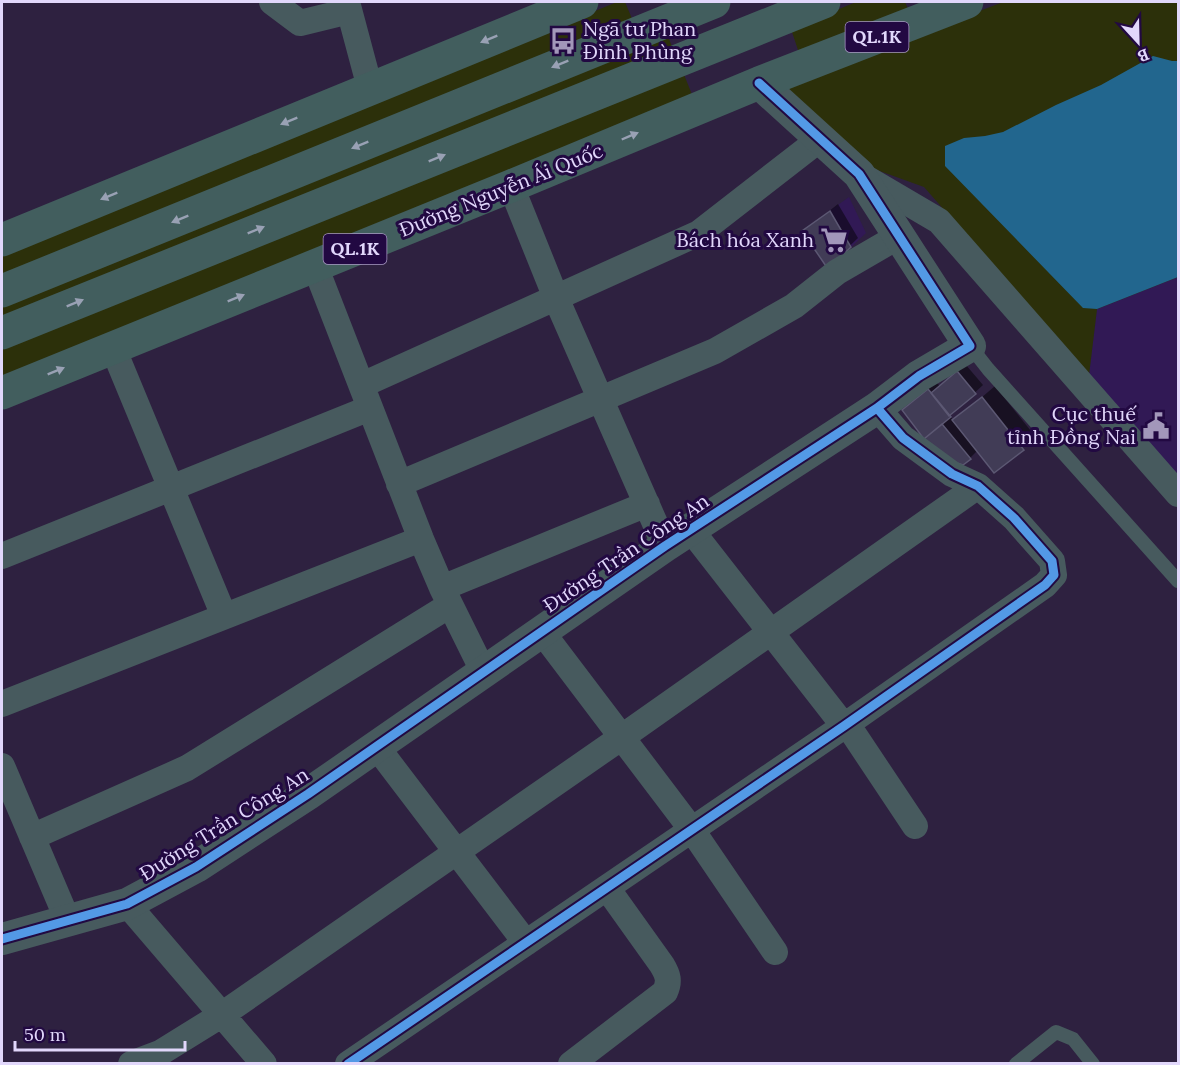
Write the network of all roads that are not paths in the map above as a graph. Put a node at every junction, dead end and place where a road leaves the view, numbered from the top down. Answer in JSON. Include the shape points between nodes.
{"nodes":[{"id":1,"x":272,"y":2,"type":"edge"},
{"id":2,"x":582,"y":2,"type":"edge"},
{"id":3,"x":714,"y":2,"type":"edge"},
{"id":4,"x":729,"y":2,"type":"edge"},
{"id":5,"x":824,"y":2,"type":"edge"},
{"id":6,"x":960,"y":3,"type":"edge"},
{"id":7,"x":348,"y":6,"type":"edge"},
{"id":8,"x":741,"y":35,"type":"junction"},
{"id":9,"x":759,"y":82,"type":"junction"},
{"id":10,"x":370,"y":88,"type":"junction"},
{"id":11,"x":820,"y":139,"type":"junction"},
{"id":12,"x":859,"y":174,"type":"junction"},
{"id":13,"x":511,"y":186,"type":"junction"},
{"id":14,"x":899,"y":236,"type":"junction"},
{"id":15,"x":2,"y":240,"type":"edge"},
{"id":16,"x":315,"y":266,"type":"junction"},
{"id":17,"x":2,"y":291,"type":"edge"},
{"id":18,"x":556,"y":298,"type":"junction"},
{"id":19,"x":2,"y":333,"type":"edge"},
{"id":20,"x":970,"y":346,"type":"junction"},
{"id":21,"x":113,"y":348,"type":"junction"},
{"id":22,"x":2,"y":393,"type":"edge"},
{"id":23,"x":366,"y":397,"type":"junction"},
{"id":24,"x":602,"y":399,"type":"junction"},
{"id":25,"x":877,"y":408,"type":"junction"},
{"id":26,"x":399,"y":484,"type":"junction"},
{"id":27,"x":978,"y":486,"type":"junction"},
{"id":28,"x":170,"y":488,"type":"junction"},
{"id":29,"x":1179,"y":494,"type":"edge"},
{"id":30,"x":647,"y":504,"type":"junction"},
{"id":31,"x":691,"y":530,"type":"junction"},
{"id":32,"x":421,"y":539,"type":"junction"},
{"id":33,"x":665,"y":546,"type":"junction"},
{"id":34,"x":2,"y":555,"type":"edge"},
{"id":35,"x":1179,"y":581,"type":"edge"},
{"id":36,"x":446,"y":597,"type":"junction"},
{"id":37,"x":224,"y":616,"type":"junction"},
{"id":38,"x":542,"y":632,"type":"junction"},
{"id":39,"x":771,"y":632,"type":"junction"},
{"id":40,"x":484,"y":673,"type":"junction"},
{"id":41,"x":2,"y":704,"type":"edge"},
{"id":42,"x":845,"y":725,"type":"junction"},
{"id":43,"x":622,"y":736,"type":"junction"},
{"id":44,"x":376,"y":746,"type":"junction"},
{"id":45,"x":2,"y":766,"type":"edge"},
{"id":46,"x":915,"y":826,"type":"dead end"},
{"id":47,"x":692,"y":830,"type":"junction"},
{"id":48,"x":32,"y":837,"type":"junction"},
{"id":49,"x":455,"y":851,"type":"junction"},
{"id":50,"x":607,"y":888,"type":"junction"},
{"id":51,"x":127,"y":904,"type":"junction"},
{"id":52,"x":68,"y":921,"type":"junction"},
{"id":53,"x":2,"y":939,"type":"edge"},
{"id":54,"x":526,"y":943,"type":"junction"},
{"id":55,"x":775,"y":952,"type":"dead end"},
{"id":56,"x":223,"y":1014,"type":"junction"},
{"id":57,"x":131,"y":1064,"type":"edge"},
{"id":58,"x":264,"y":1064,"type":"edge"},
{"id":59,"x":348,"y":1064,"type":"edge"},
{"id":60,"x":571,"y":1064,"type":"edge"},
{"id":61,"x":1016,"y":1064,"type":"edge"},
{"id":62,"x":1093,"y":1064,"type":"edge"}],
"edges":[{"from":1,"to":7,"type":"street","via":[[300,23]]},
{"from":2,"to":10,"type":"main road","one_way":true},
{"from":3,"to":17,"type":"main road","one_way":true},
{"from":4,"to":8,"type":"main road"},
{"from":5,"to":8,"type":"main road","number":"QL.1K"},
{"from":6,"to":9,"type":"main road","name":"Đường Nguyễn Ái Quốc","number":"QL.1K"},
{"from":7,"to":10,"type":"street"},
{"from":8,"to":9,"type":"main road"},
{"from":19,"to":8,"type":"main road","number":"QL.1K","one_way":true},
{"from":9,"to":11,"type":"street"},
{"from":13,"to":9,"type":"main road","name":"Đường Nguyễn Ái Quốc","number":"QL.1K","one_way":true},
{"from":10,"to":15,"type":"main road","one_way":true},
{"from":11,"to":12,"type":"street"},
{"from":11,"to":18,"type":"street","via":[[699,233]]},
{"from":12,"to":14,"type":"street"},
{"from":12,"to":29,"type":"street","via":[[939,221]]},
{"from":13,"to":16,"type":"main road","name":"Đường Nguyễn Ái Quốc","number":"QL.1K"},
{"from":13,"to":18,"type":"street"},
{"from":14,"to":20,"type":"street"},
{"from":14,"to":24,"type":"street","via":[[837,272],[794,306],[715,351]]},
{"from":21,"to":16,"type":"main road","name":"Đường Nguyễn Ái Quốc","number":"QL.1K","one_way":true},
{"from":16,"to":23,"type":"street"},
{"from":18,"to":23,"type":"street"},
{"from":18,"to":24,"type":"street"},
{"from":20,"to":25,"type":"street","name":"Đường Trần Công An","via":[[919,376]]},
{"from":20,"to":35,"type":"lane"},
{"from":22,"to":21,"type":"main road","name":"Đường Nguyễn Ái Quốc","number":"QL.1K","one_way":true},
{"from":21,"to":28,"type":"street"},
{"from":23,"to":26,"type":"street"},
{"from":23,"to":28,"type":"street"},
{"from":24,"to":26,"type":"street"},
{"from":24,"to":30,"type":"street"},
{"from":25,"to":27,"type":"street","via":[[903,438],[951,474]]},
{"from":25,"to":31,"type":"street","name":"Đường Trần Công An"},
{"from":26,"to":32,"type":"street"},
{"from":27,"to":39,"type":"street"},
{"from":27,"to":42,"type":"street","via":[[1014,518],[1052,561],[1054,575]]},
{"from":28,"to":34,"type":"street"},
{"from":28,"to":37,"type":"street"},
{"from":30,"to":33,"type":"street"},
{"from":30,"to":36,"type":"street"},
{"from":31,"to":33,"type":"street","name":"Đường Trần Công An"},
{"from":31,"to":39,"type":"street"},
{"from":32,"to":36,"type":"street"},
{"from":32,"to":37,"type":"street"},
{"from":33,"to":38,"type":"street","name":"Đường Trần Công An"},
{"from":36,"to":40,"type":"street"},
{"from":36,"to":48,"type":"street","via":[[187,768]]},
{"from":37,"to":41,"type":"street"},
{"from":38,"to":40,"type":"street","name":"Đường Trần Công An"},
{"from":38,"to":43,"type":"street"},
{"from":39,"to":42,"type":"street"},
{"from":39,"to":43,"type":"street"},
{"from":40,"to":44,"type":"street","name":"Đường Trần Công An"},
{"from":42,"to":46,"type":"street"},
{"from":42,"to":47,"type":"street"},
{"from":43,"to":47,"type":"street"},
{"from":43,"to":49,"type":"street"},
{"from":44,"to":49,"type":"street"},
{"from":44,"to":51,"type":"street","name":"Đường Trần Công An","via":[[196,867]]},
{"from":45,"to":48,"type":"street"},
{"from":47,"to":50,"type":"street"},
{"from":47,"to":55,"type":"street"},
{"from":48,"to":52,"type":"street"},
{"from":49,"to":54,"type":"street"},
{"from":49,"to":56,"type":"street"},
{"from":50,"to":54,"type":"street"},
{"from":50,"to":60,"type":"street","via":[[662,965],[669,983],[665,992]]},
{"from":51,"to":52,"type":"street","name":"Đường Trần Công An"},
{"from":51,"to":56,"type":"street"},
{"from":52,"to":53,"type":"street","name":"Đường Trần Công An"},
{"from":54,"to":59,"type":"street"},
{"from":56,"to":57,"type":"street","via":[[160,1053]]},
{"from":56,"to":58,"type":"street"},
{"from":61,"to":62,"type":"lane","via":[[1056,1032],[1073,1039]]}]}
